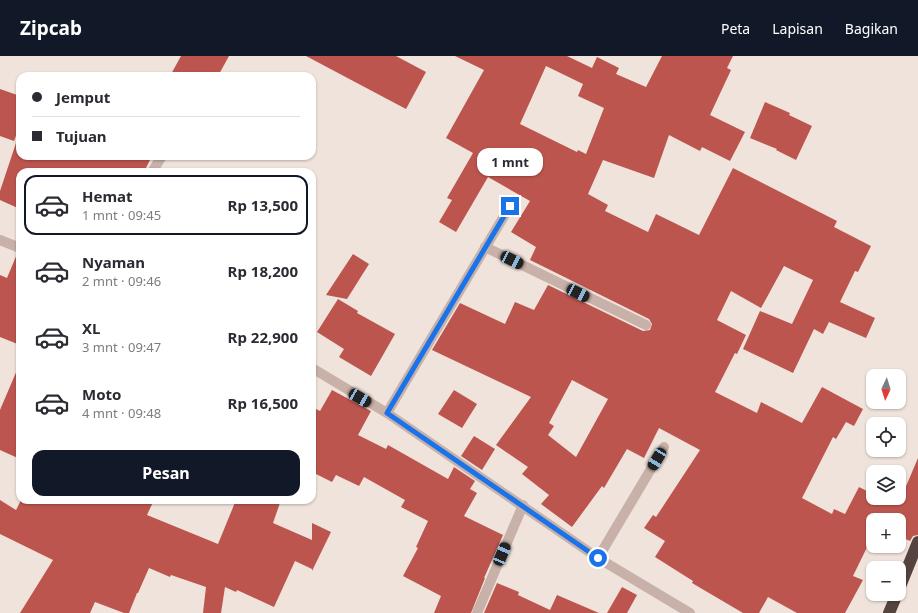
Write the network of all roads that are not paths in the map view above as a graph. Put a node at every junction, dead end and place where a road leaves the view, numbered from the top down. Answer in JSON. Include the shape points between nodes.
{"nodes":[{"id":1,"x":510,"y":206,"type":"dead end"},
{"id":2,"x":0,"y":240,"type":"edge"},
{"id":3,"x":16,"y":246,"type":"edge"},
{"id":4,"x":485,"y":247,"type":"junction"},
{"id":5,"x":646,"y":325,"type":"dead end"},
{"id":6,"x":316,"y":370,"type":"edge"},
{"id":7,"x":387,"y":413,"type":"junction"},
{"id":8,"x":664,"y":447,"type":"dead end"},
{"id":9,"x":523,"y":505,"type":"junction"},
{"id":10,"x":918,"y":542,"type":"edge"},
{"id":11,"x":598,"y":558,"type":"junction"},
{"id":12,"x":906,"y":572,"type":"edge"},
{"id":13,"x":894,"y":601,"type":"edge"},
{"id":14,"x":477,"y":613,"type":"edge"},
{"id":15,"x":690,"y":613,"type":"edge"},
{"id":16,"x":889,"y":613,"type":"edge"}],
"edges":[{"from":1,"to":4,"type":"street"},
{"from":2,"to":3,"type":"street"},
{"from":4,"to":5,"type":"street"},
{"from":4,"to":7,"type":"street"},
{"from":6,"to":7,"type":"street"},
{"from":7,"to":9,"type":"street"},
{"from":8,"to":11,"type":"street"},
{"from":9,"to":11,"type":"street"},
{"from":9,"to":14,"type":"street"},
{"from":10,"to":12,"type":"highway"},
{"from":11,"to":15,"type":"street"},
{"from":13,"to":16,"type":"highway"}]}
